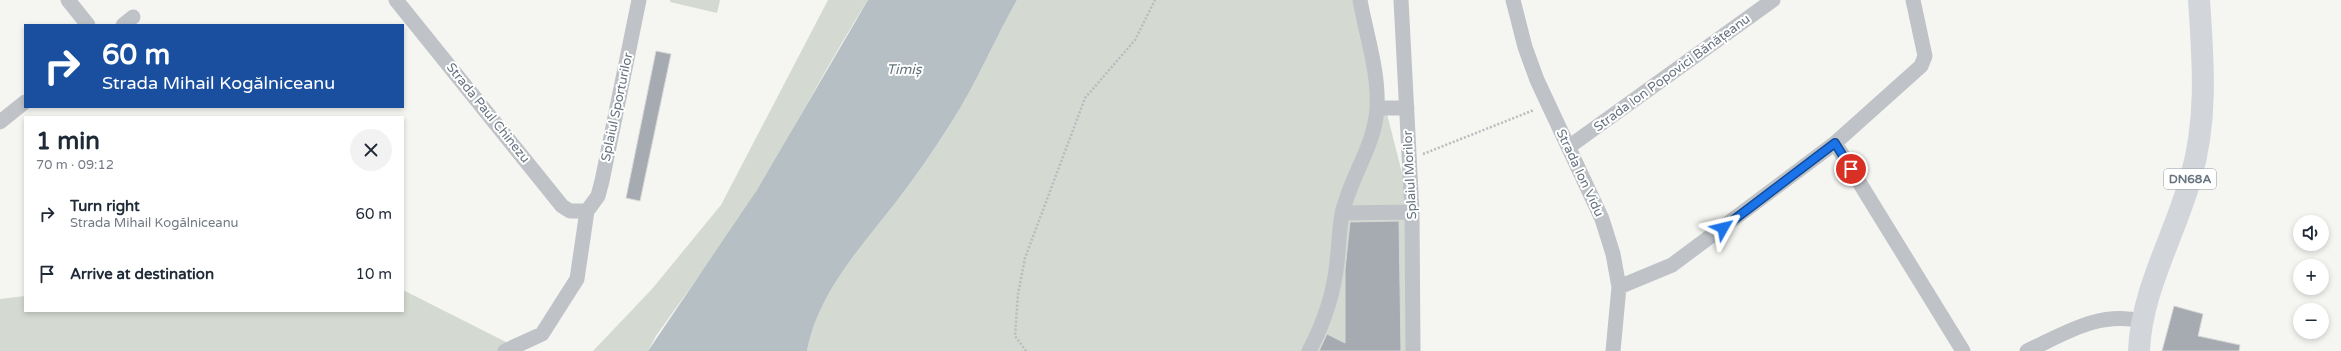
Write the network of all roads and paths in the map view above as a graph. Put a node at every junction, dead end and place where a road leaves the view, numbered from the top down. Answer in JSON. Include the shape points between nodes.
{"nodes":[{"id":1,"x":68,"y":0,"type":"edge"},
{"id":2,"x":396,"y":0,"type":"edge"},
{"id":3,"x":639,"y":0,"type":"edge"},
{"id":4,"x":1155,"y":0,"type":"edge"},
{"id":5,"x":1360,"y":0,"type":"edge"},
{"id":6,"x":1401,"y":0,"type":"edge"},
{"id":7,"x":1513,"y":0,"type":"edge"},
{"id":8,"x":1773,"y":0,"type":"edge"},
{"id":9,"x":1913,"y":0,"type":"edge"},
{"id":10,"x":2199,"y":0,"type":"edge"},
{"id":11,"x":87,"y":24,"type":"edge"},
{"id":12,"x":24,"y":103,"type":"edge"},
{"id":13,"x":1377,"y":108,"type":"junction"},
{"id":14,"x":1407,"y":108,"type":"junction"},
{"id":15,"x":1538,"y":109,"type":"dead end"},
{"id":16,"x":0,"y":122,"type":"edge"},
{"id":17,"x":1835,"y":143,"type":"junction"},
{"id":18,"x":1570,"y":146,"type":"junction"},
{"id":19,"x":1415,"y":157,"type":"dead end"},
{"id":20,"x":587,"y":211,"type":"junction"},
{"id":21,"x":1412,"y":212,"type":"junction"},
{"id":22,"x":1342,"y":213,"type":"junction"},
{"id":23,"x":1620,"y":287,"type":"junction"},
{"id":24,"x":2142,"y":321,"type":"junction"},
{"id":25,"x":505,"y":351,"type":"edge"},
{"id":26,"x":1026,"y":351,"type":"edge"},
{"id":27,"x":1309,"y":351,"type":"edge"},
{"id":28,"x":1413,"y":351,"type":"edge"},
{"id":29,"x":1613,"y":351,"type":"edge"},
{"id":30,"x":1963,"y":351,"type":"edge"},
{"id":31,"x":2027,"y":351,"type":"edge"},
{"id":32,"x":2139,"y":351,"type":"edge"}],
"edges":[{"from":1,"to":11,"type":"street"},
{"from":2,"to":20,"type":"street","name":"Strada Paul Chinezu","via":[[562,206],[570,211]]},
{"from":3,"to":20,"type":"street","name":"Splaiul Sporturilor","via":[[602,181],[598,196]]},
{"from":4,"to":26,"type":"path","via":[[1135,40],[1085,98],[1025,258],[1018,294],[1016,336]]},
{"from":5,"to":13,"type":"street"},
{"from":6,"to":14,"type":"street","name":"Splaiul Morilor"},
{"from":7,"to":18,"type":"street","name":"Strada Ion Vidu","via":[[1525,47],[1537,80]]},
{"from":8,"to":18,"type":"street","name":"Strada Ion Popovici Bănățeanu"},
{"from":9,"to":17,"type":"street","via":[[1925,56],[1921,66]]},
{"from":10,"to":24,"type":"main road","number":"DN68A","via":[[2204,97],[2198,150],[2182,206]]},
{"from":12,"to":16,"type":"street"},
{"from":13,"to":14,"type":"street"},
{"from":13,"to":22,"type":"street","via":[[1367,149]]},
{"from":14,"to":21,"type":"street","name":"Splaiul Morilor"},
{"from":15,"to":19,"type":"path"},
{"from":17,"to":23,"type":"street","via":[[1672,265]]},
{"from":17,"to":30,"type":"street"},
{"from":18,"to":23,"type":"street","name":"Strada Ion Vidu","via":[[1602,219]]},
{"from":20,"to":25,"type":"street","via":[[577,279],[542,334]]},
{"from":21,"to":22,"type":"street"},
{"from":21,"to":28,"type":"street","name":"Splaiul Morilor"},
{"from":22,"to":27,"type":"street","via":[[1331,296],[1324,319]]},
{"from":23,"to":29,"type":"street","name":"Strada Ion Vidu"},
{"from":24,"to":31,"type":"street","via":[[2125,317],[2110,318],[2077,328]]},
{"from":24,"to":32,"type":"main road","number":"DN68A"}]}
